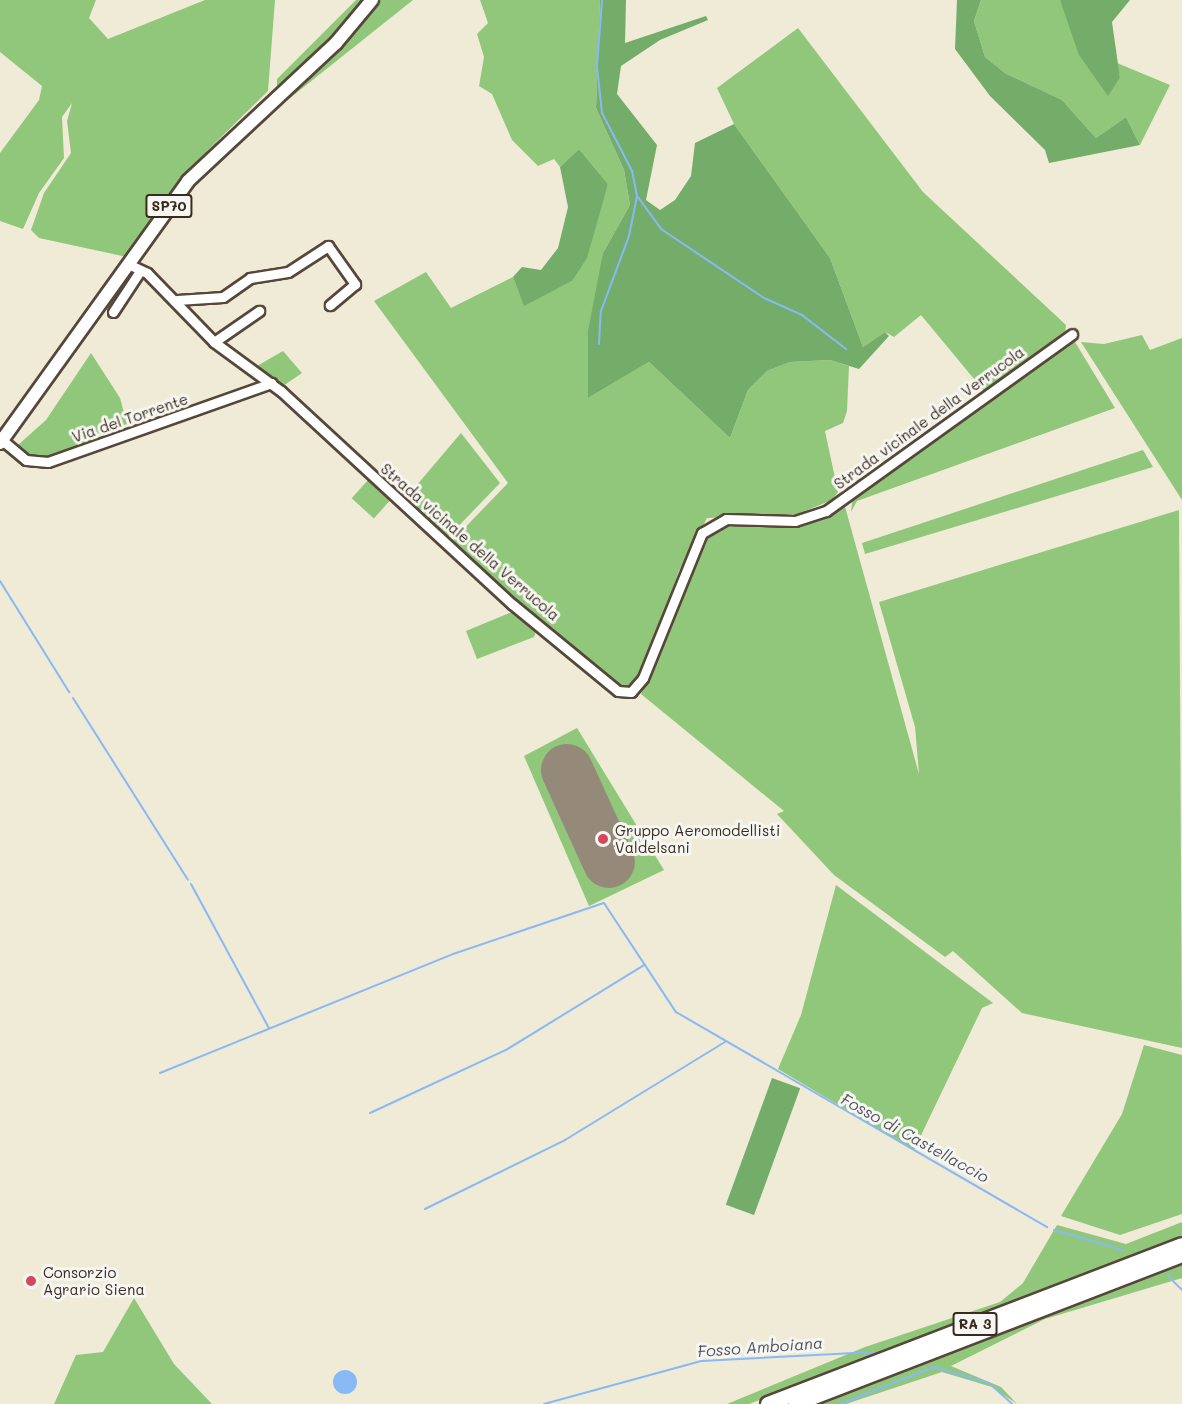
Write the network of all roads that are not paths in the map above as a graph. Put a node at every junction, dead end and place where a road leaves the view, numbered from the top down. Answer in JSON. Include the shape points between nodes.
{"nodes":[{"id":1,"x":372,"y":0,"type":"edge"},
{"id":2,"x":129,"y":264,"type":"junction"},
{"id":3,"x":140,"y":271,"type":"junction"},
{"id":4,"x":177,"y":300,"type":"junction"},
{"id":5,"x":330,"y":305,"type":"dead end"},
{"id":6,"x":259,"y":311,"type":"dead end"},
{"id":7,"x":112,"y":312,"type":"dead end"},
{"id":8,"x":1072,"y":334,"type":"dead end"},
{"id":9,"x":214,"y":342,"type":"junction"},
{"id":10,"x":271,"y":383,"type":"junction"},
{"id":11,"x":1,"y":442,"type":"edge"},
{"id":12,"x":1182,"y":1245,"type":"edge"},
{"id":13,"x":1182,"y":1255,"type":"edge"},
{"id":14,"x":768,"y":1404,"type":"edge"},
{"id":15,"x":796,"y":1404,"type":"edge"}],
"edges":[{"from":1,"to":2,"type":"main road","number":"SP70","via":[[336,43],[188,181]]},
{"from":2,"to":3,"type":"street"},
{"from":2,"to":11,"type":"main road","number":"SP70"},
{"from":3,"to":4,"type":"street"},
{"from":3,"to":7,"type":"street"},
{"from":4,"to":5,"type":"street","via":[[223,297],[250,278],[288,272],[328,246],[355,284]]},
{"from":4,"to":9,"type":"street"},
{"from":6,"to":9,"type":"street"},
{"from":8,"to":10,"type":"street","name":"Strada vicinale della Verrucola","via":[[826,511],[795,520],[726,519],[702,533],[643,678],[631,692],[618,690],[512,604]]},
{"from":9,"to":10,"type":"street"},
{"from":10,"to":11,"type":"street","name":"Via del Torrente","via":[[48,462],[26,460]]},
{"from":12,"to":14,"type":"highway","number":"RA 3"},
{"from":13,"to":15,"type":"highway","number":"RA 3"}]}
